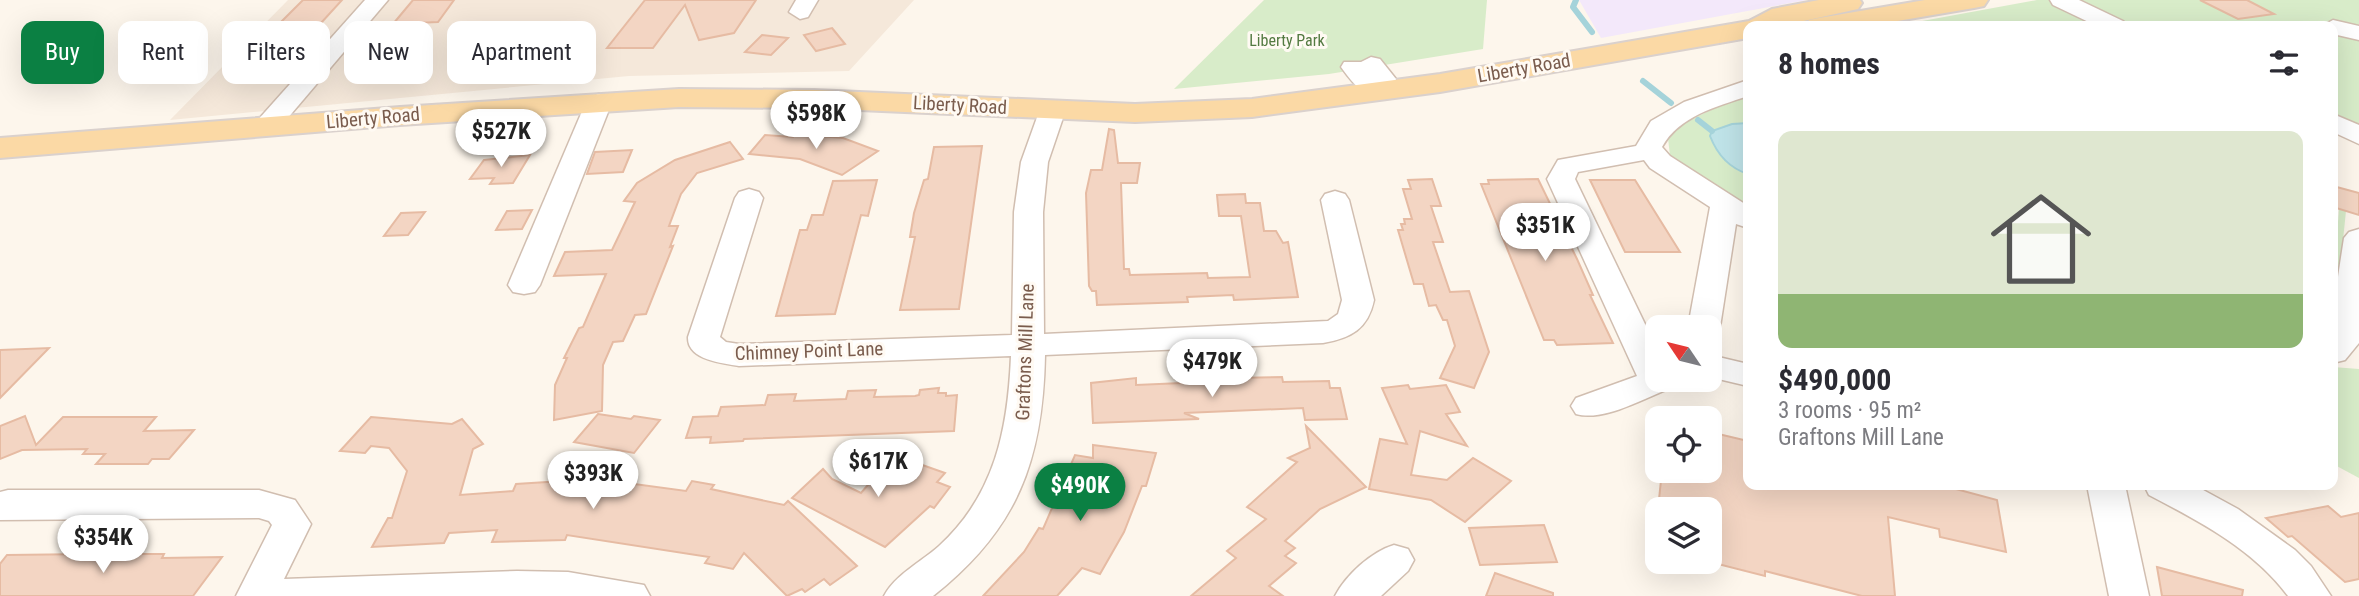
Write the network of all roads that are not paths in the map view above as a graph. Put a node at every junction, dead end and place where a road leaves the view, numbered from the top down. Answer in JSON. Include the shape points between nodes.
{"nodes":[{"id":1,"x":377,"y":0,"type":"edge"},
{"id":2,"x":1864,"y":0,"type":"edge"},
{"id":3,"x":1975,"y":0,"type":"edge"},
{"id":4,"x":2061,"y":0,"type":"edge"},
{"id":5,"x":1770,"y":21,"type":"edge"},
{"id":6,"x":1849,"y":21,"type":"edge"},
{"id":7,"x":2105,"y":21,"type":"edge"},
{"id":8,"x":2338,"y":28,"type":"edge"},
{"id":9,"x":1743,"y":30,"type":"edge"},
{"id":10,"x":2359,"y":33,"type":"edge"},
{"id":11,"x":1362,"y":65,"type":"dead end"},
{"id":12,"x":1743,"y":90,"type":"edge"},
{"id":13,"x":1382,"y":93,"type":"junction"},
{"id":14,"x":598,"y":102,"type":"junction"},
{"id":15,"x":1053,"y":110,"type":"junction"},
{"id":16,"x":267,"y":127,"type":"junction"},
{"id":17,"x":2342,"y":134,"type":"edge"},
{"id":18,"x":0,"y":148,"type":"edge"},
{"id":19,"x":1651,"y":151,"type":"junction"},
{"id":20,"x":2359,"y":160,"type":"edge"},
{"id":21,"x":749,"y":198,"type":"dead end"},
{"id":22,"x":1335,"y":200,"type":"dead end"},
{"id":23,"x":1737,"y":211,"type":"edge"},
{"id":24,"x":2359,"y":237,"type":"edge"},
{"id":25,"x":524,"y":285,"type":"dead end"},
{"id":26,"x":1707,"y":315,"type":"edge"},
{"id":27,"x":1026,"y":343,"type":"junction"},
{"id":28,"x":1645,"y":353,"type":"edge"},
{"id":29,"x":2345,"y":354,"type":"edge"},
{"id":30,"x":1722,"y":369,"type":"edge"},
{"id":31,"x":1743,"y":374,"type":"edge"},
{"id":32,"x":1645,"y":385,"type":"edge"},
{"id":33,"x":1588,"y":406,"type":"dead end"},
{"id":34,"x":2107,"y":490,"type":"edge"},
{"id":35,"x":2171,"y":490,"type":"edge"},
{"id":36,"x":0,"y":506,"type":"edge"},
{"id":37,"x":1394,"y":560,"type":"dead end"},
{"id":38,"x":256,"y":596,"type":"edge"},
{"id":39,"x":272,"y":596,"type":"edge"},
{"id":40,"x":630,"y":596,"type":"edge"},
{"id":41,"x":904,"y":596,"type":"edge"},
{"id":42,"x":1355,"y":596,"type":"edge"},
{"id":43,"x":2130,"y":596,"type":"edge"},
{"id":44,"x":2311,"y":596,"type":"edge"}],
"edges":[{"from":1,"to":16,"type":"street"},
{"from":2,"to":5,"type":"main road"},
{"from":3,"to":6,"type":"main road"},
{"from":4,"to":7,"type":"street"},
{"from":8,"to":10,"type":"street"},
{"from":9,"to":13,"type":"main road","name":"Liberty Road"},
{"from":11,"to":13,"type":"street","via":[[1365,82]]},
{"from":12,"to":19,"type":"street","via":[[1693,107],[1660,127],[1648,148]]},
{"from":13,"to":15,"type":"main road","name":"Liberty Road","via":[[1252,108]]},
{"from":14,"to":15,"type":"main road","name":"Liberty Road","via":[[731,97]]},
{"from":14,"to":16,"type":"main road","name":"Liberty Road"},
{"from":14,"to":25,"type":"street"},
{"from":15,"to":27,"type":"street","name":"Graftons Mill Lane","via":[[1033,170]]},
{"from":16,"to":18,"type":"main road","name":"Liberty Road"},
{"from":17,"to":20,"type":"street"},
{"from":19,"to":23,"type":"street","via":[[1660,162]]},
{"from":19,"to":28,"type":"street","via":[[1567,166],[1561,179]]},
{"from":21,"to":27,"type":"street","name":"Chimney Point Lane","via":[[704,337],[704,343],[717,351],[739,355]]},
{"from":22,"to":27,"type":"street","via":[[1358,300],[1356,316],[1345,327],[1303,335]]},
{"from":23,"to":26,"type":"street"},
{"from":24,"to":29,"type":"street"},
{"from":27,"to":41,"type":"street","name":"Graftons Mill Lane","via":[[1023,431],[1013,469],[984,520],[955,554]]},
{"from":30,"to":31,"type":"street"},
{"from":32,"to":33,"type":"street"},
{"from":34,"to":43,"type":"street"},
{"from":35,"to":44,"type":"street","via":[[2241,529],[2280,559]]},
{"from":36,"to":38,"type":"street","via":[[259,504],[282,510],[292,524]]},
{"from":37,"to":42,"type":"street"},
{"from":39,"to":40,"type":"street","via":[[517,587]]}]}
